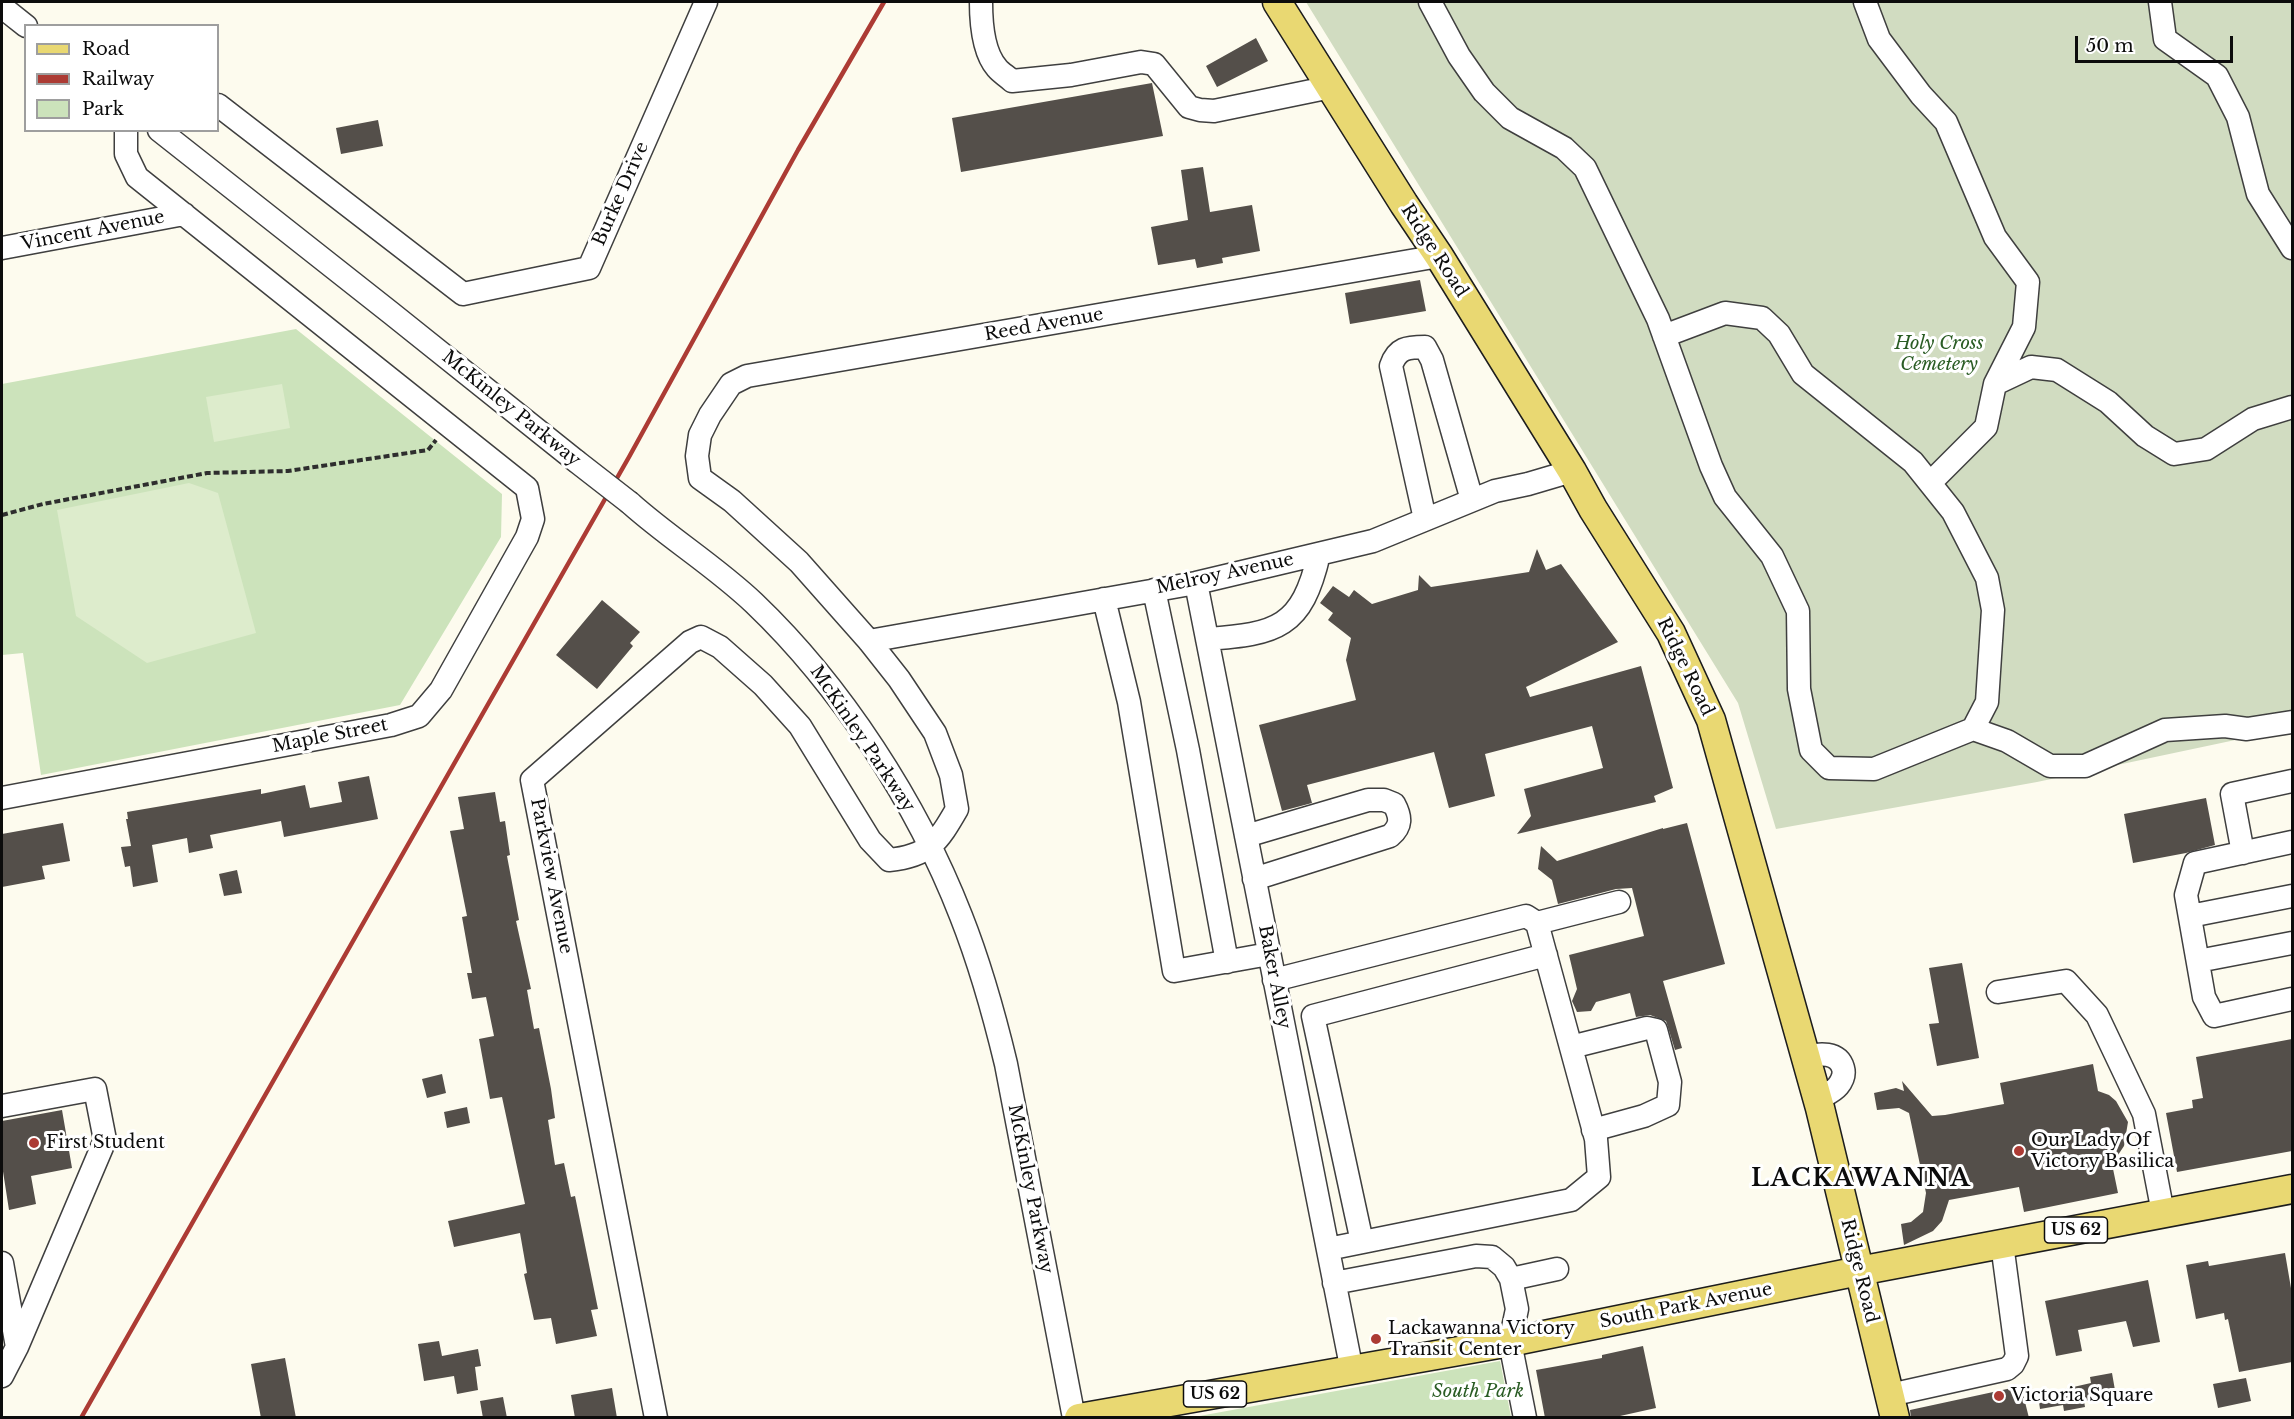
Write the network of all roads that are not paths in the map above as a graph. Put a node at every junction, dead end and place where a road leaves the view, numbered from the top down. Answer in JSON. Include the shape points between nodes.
{"nodes":[{"id":1,"x":706,"y":2,"type":"edge"},
{"id":2,"x":981,"y":2,"type":"edge"},
{"id":3,"x":1277,"y":2,"type":"edge"},
{"id":4,"x":1430,"y":2,"type":"edge"},
{"id":5,"x":1865,"y":2,"type":"edge"},
{"id":6,"x":2160,"y":2,"type":"edge"},
{"id":7,"x":2,"y":7,"type":"edge"},
{"id":8,"x":24,"y":24,"type":"edge"},
{"id":9,"x":1331,"y":87,"type":"junction"},
{"id":10,"x":219,"y":106,"type":"edge"},
{"id":11,"x":126,"y":132,"type":"edge"},
{"id":12,"x":162,"y":132,"type":"edge"},
{"id":13,"x":184,"y":214,"type":"junction"},
{"id":14,"x":2,"y":248,"type":"edge"},
{"id":15,"x":2292,"y":248,"type":"edge"},
{"id":16,"x":1439,"y":256,"type":"junction"},
{"id":17,"x":1664,"y":336,"type":"junction"},
{"id":18,"x":1995,"y":384,"type":"junction"},
{"id":19,"x":2292,"y":407,"type":"edge"},
{"id":20,"x":1572,"y":471,"type":"junction"},
{"id":21,"x":1930,"y":483,"type":"junction"},
{"id":22,"x":1472,"y":500,"type":"junction"},
{"id":23,"x":1425,"y":519,"type":"junction"},
{"id":24,"x":1319,"y":554,"type":"junction"},
{"id":25,"x":1196,"y":583,"type":"junction"},
{"id":26,"x":1154,"y":590,"type":"junction"},
{"id":27,"x":1104,"y":599,"type":"junction"},
{"id":28,"x":1207,"y":639,"type":"junction"},
{"id":29,"x":869,"y":641,"type":"junction"},
{"id":30,"x":2292,"y":722,"type":"edge"},
{"id":31,"x":1972,"y":729,"type":"junction"},
{"id":32,"x":2292,"y":781,"type":"edge"},
{"id":33,"x":2,"y":798,"type":"edge"},
{"id":34,"x":1245,"y":836,"type":"junction"},
{"id":35,"x":2292,"y":842,"type":"edge"},
{"id":36,"x":930,"y":847,"type":"junction"},
{"id":37,"x":2243,"y":853,"type":"junction"},
{"id":38,"x":1254,"y":879,"type":"junction"},
{"id":39,"x":2292,"y":896,"type":"edge"},
{"id":40,"x":1619,"y":902,"type":"dead end"},
{"id":41,"x":2190,"y":916,"type":"junction"},
{"id":42,"x":1537,"y":923,"type":"junction"},
{"id":43,"x":2292,"y":943,"type":"edge"},
{"id":44,"x":1269,"y":954,"type":"junction"},
{"id":45,"x":1546,"y":955,"type":"junction"},
{"id":46,"x":2198,"y":961,"type":"junction"},
{"id":47,"x":1227,"y":962,"type":"junction"},
{"id":48,"x":1274,"y":980,"type":"junction"},
{"id":49,"x":1998,"y":992,"type":"dead end"},
{"id":50,"x":2292,"y":999,"type":"edge"},
{"id":51,"x":1571,"y":1047,"type":"junction"},
{"id":52,"x":2,"y":1106,"type":"edge"},
{"id":53,"x":1593,"y":1130,"type":"junction"},
{"id":54,"x":2292,"y":1189,"type":"edge"},
{"id":55,"x":2163,"y":1214,"type":"junction"},
{"id":56,"x":1362,"y":1242,"type":"junction"},
{"id":57,"x":2002,"y":1244,"type":"junction"},
{"id":58,"x":1328,"y":1249,"type":"junction"},
{"id":59,"x":2,"y":1263,"type":"edge"},
{"id":60,"x":1557,"y":1269,"type":"dead end"},
{"id":61,"x":1859,"y":1271,"type":"junction"},
{"id":62,"x":1511,"y":1279,"type":"junction"},
{"id":63,"x":1334,"y":1283,"type":"junction"},
{"id":64,"x":1510,"y":1342,"type":"junction"},
{"id":65,"x":17,"y":1347,"type":"junction"},
{"id":66,"x":1352,"y":1371,"type":"junction"},
{"id":67,"x":2,"y":1376,"type":"edge"},
{"id":68,"x":1893,"y":1406,"type":"edge"},
{"id":69,"x":656,"y":1418,"type":"edge"},
{"id":70,"x":1074,"y":1418,"type":"edge"},
{"id":71,"x":1079,"y":1418,"type":"edge"},
{"id":72,"x":1525,"y":1418,"type":"edge"}],
"edges":[{"from":1,"to":10,"type":"street","name":"Burke Drive","via":[[589,268],[463,294]]},
{"from":2,"to":9,"type":"street","via":[[981,18],[995,67],[1012,81],[1141,62],[1154,64],[1188,107],[1214,111]]},
{"from":3,"to":9,"type":"main road","name":"Ridge Road"},
{"from":4,"to":17,"type":"street","via":[[1484,92],[1510,118],[1564,148],[1585,168]]},
{"from":5,"to":18,"type":"street","via":[[1878,39],[1946,122],[1995,237],[2028,282],[2024,327]]},
{"from":6,"to":15,"type":"street","via":[[2165,39],[2217,76],[2238,117],[2258,194]]},
{"from":7,"to":8,"type":"street"},
{"from":9,"to":16,"type":"main road","name":"Ridge Road"},
{"from":11,"to":13,"type":"street","via":[[126,154],[137,177]]},
{"from":12,"to":36,"type":"street","name":"McKinley Parkway","bridge":true,"via":[[752,601],[832,688]]},
{"from":13,"to":14,"type":"street","name":"Vincent Avenue"},
{"from":13,"to":33,"type":"street","name":"Maple Street","via":[[527,488],[533,519],[527,537],[441,690],[419,716],[391,725]]},
{"from":16,"to":20,"type":"main road","name":"Ridge Road"},
{"from":16,"to":29,"type":"street","name":"Reed Avenue","via":[[747,376],[731,384],[700,435],[700,478],[732,501],[799,562]]},
{"from":17,"to":21,"type":"street","via":[[1725,313],[1762,318],[1779,334],[1803,374],[1913,462]]},
{"from":17,"to":31,"type":"street","via":[[1725,497],[1772,556],[1798,611],[1799,689],[1811,750],[1829,768],[1874,769]]},
{"from":18,"to":19,"type":"street","via":[[2031,367],[2057,370],[2108,402],[2145,436],[2174,454],[2206,448],[2253,419]]},
{"from":18,"to":21,"type":"street","via":[[1986,427]]},
{"from":20,"to":22,"type":"street","name":"Melroy Avenue"},
{"from":20,"to":61,"type":"main road","name":"Ridge Road","via":[[1671,633],[1711,720],[1818,1099]]},
{"from":21,"to":31,"type":"street","via":[[1953,512],[1987,578],[1993,610],[1987,702]]},
{"from":22,"to":23,"type":"street","name":"Melroy Avenue"},
{"from":22,"to":23,"type":"street","via":[[1432,360],[1425,347],[1402,350],[1394,356],[1391,366]]},
{"from":23,"to":24,"type":"street","name":"Melroy Avenue","via":[[1373,541]]},
{"from":24,"to":25,"type":"street","name":"Melroy Avenue"},
{"from":24,"to":28,"type":"street","via":[[1304,600],[1286,622],[1245,636]]},
{"from":25,"to":26,"type":"street","name":"Melroy Avenue"},
{"from":25,"to":28,"type":"street","name":"Baker Alley"},
{"from":26,"to":27,"type":"street","name":"Melroy Avenue"},
{"from":26,"to":47,"type":"street"},
{"from":27,"to":29,"type":"street","name":"Melroy Avenue"},
{"from":27,"to":47,"type":"street","via":[[1129,702],[1174,971]]},
{"from":28,"to":34,"type":"street","name":"Baker Alley"},
{"from":29,"to":36,"type":"street","via":[[934,734],[951,775],[957,809],[943,834]]},
{"from":30,"to":31,"type":"street","via":[[2247,729],[2225,726],[2165,730],[2085,766],[2050,765],[2007,741]]},
{"from":32,"to":37,"type":"street","via":[[2232,794]]},
{"from":34,"to":38,"type":"street","name":"Baker Alley"},
{"from":34,"to":38,"type":"street","via":[[1368,800],[1395,804],[1401,817],[1397,830],[1390,836]]},
{"from":35,"to":37,"type":"street"},
{"from":36,"to":69,"type":"street","name":"Parkview Avenue","via":[[908,858],[889,860],[870,840],[800,726],[746,670],[702,637],[690,642],[532,780]]},
{"from":36,"to":70,"type":"street","name":"McKinley Parkway","via":[[960,914],[995,1018]]},
{"from":37,"to":41,"type":"street","via":[[2195,863],[2186,895]]},
{"from":38,"to":44,"type":"street","name":"Baker Alley"},
{"from":39,"to":41,"type":"street"},
{"from":40,"to":42,"type":"street"},
{"from":41,"to":46,"type":"street"},
{"from":42,"to":45,"type":"street"},
{"from":42,"to":48,"type":"street","via":[[1526,916]]},
{"from":43,"to":46,"type":"street"},
{"from":44,"to":47,"type":"street"},
{"from":44,"to":48,"type":"street","name":"Baker Alley"},
{"from":45,"to":51,"type":"street"},
{"from":45,"to":56,"type":"street","via":[[1313,1016]]},
{"from":46,"to":50,"type":"street","via":[[2204,997],[2214,1016]]},
{"from":48,"to":58,"type":"street","name":"Baker Alley"},
{"from":49,"to":55,"type":"street","via":[[2066,981],[2097,1015],[2144,1113]]},
{"from":51,"to":53,"type":"street"},
{"from":51,"to":53,"type":"street","via":[[1647,1028],[1656,1030],[1670,1082],[1668,1105]]},
{"from":52,"to":65,"type":"street","via":[[95,1089],[105,1140]]},
{"from":53,"to":56,"type":"street","via":[[1599,1177],[1571,1200]]},
{"from":54,"to":55,"type":"main road","name":"South Park Avenue","number":"US 62"},
{"from":55,"to":57,"type":"main road","name":"South Park Avenue","number":"US 62"},
{"from":56,"to":58,"type":"street"},
{"from":57,"to":61,"type":"main road","name":"South Park Avenue","number":"US 62"},
{"from":57,"to":68,"type":"street","via":[[2017,1356],[2013,1364]]},
{"from":58,"to":63,"type":"street","name":"Baker Alley"},
{"from":59,"to":65,"type":"street"},
{"from":60,"to":62,"type":"street"},
{"from":61,"to":64,"type":"main road","name":"South Park Avenue","number":"US 62"},
{"from":61,"to":68,"type":"main road","name":"Ridge Road"},
{"from":62,"to":63,"type":"street","via":[[1492,1257],[1476,1256]]},
{"from":62,"to":64,"type":"street","via":[[1517,1309]]},
{"from":63,"to":66,"type":"street","name":"Baker Alley"},
{"from":64,"to":66,"type":"main road","name":"South Park Avenue","number":"US 62"},
{"from":64,"to":72,"type":"street"},
{"from":65,"to":67,"type":"street"},
{"from":66,"to":71,"type":"main road","name":"South Park Avenue","number":"US 62"}]}
